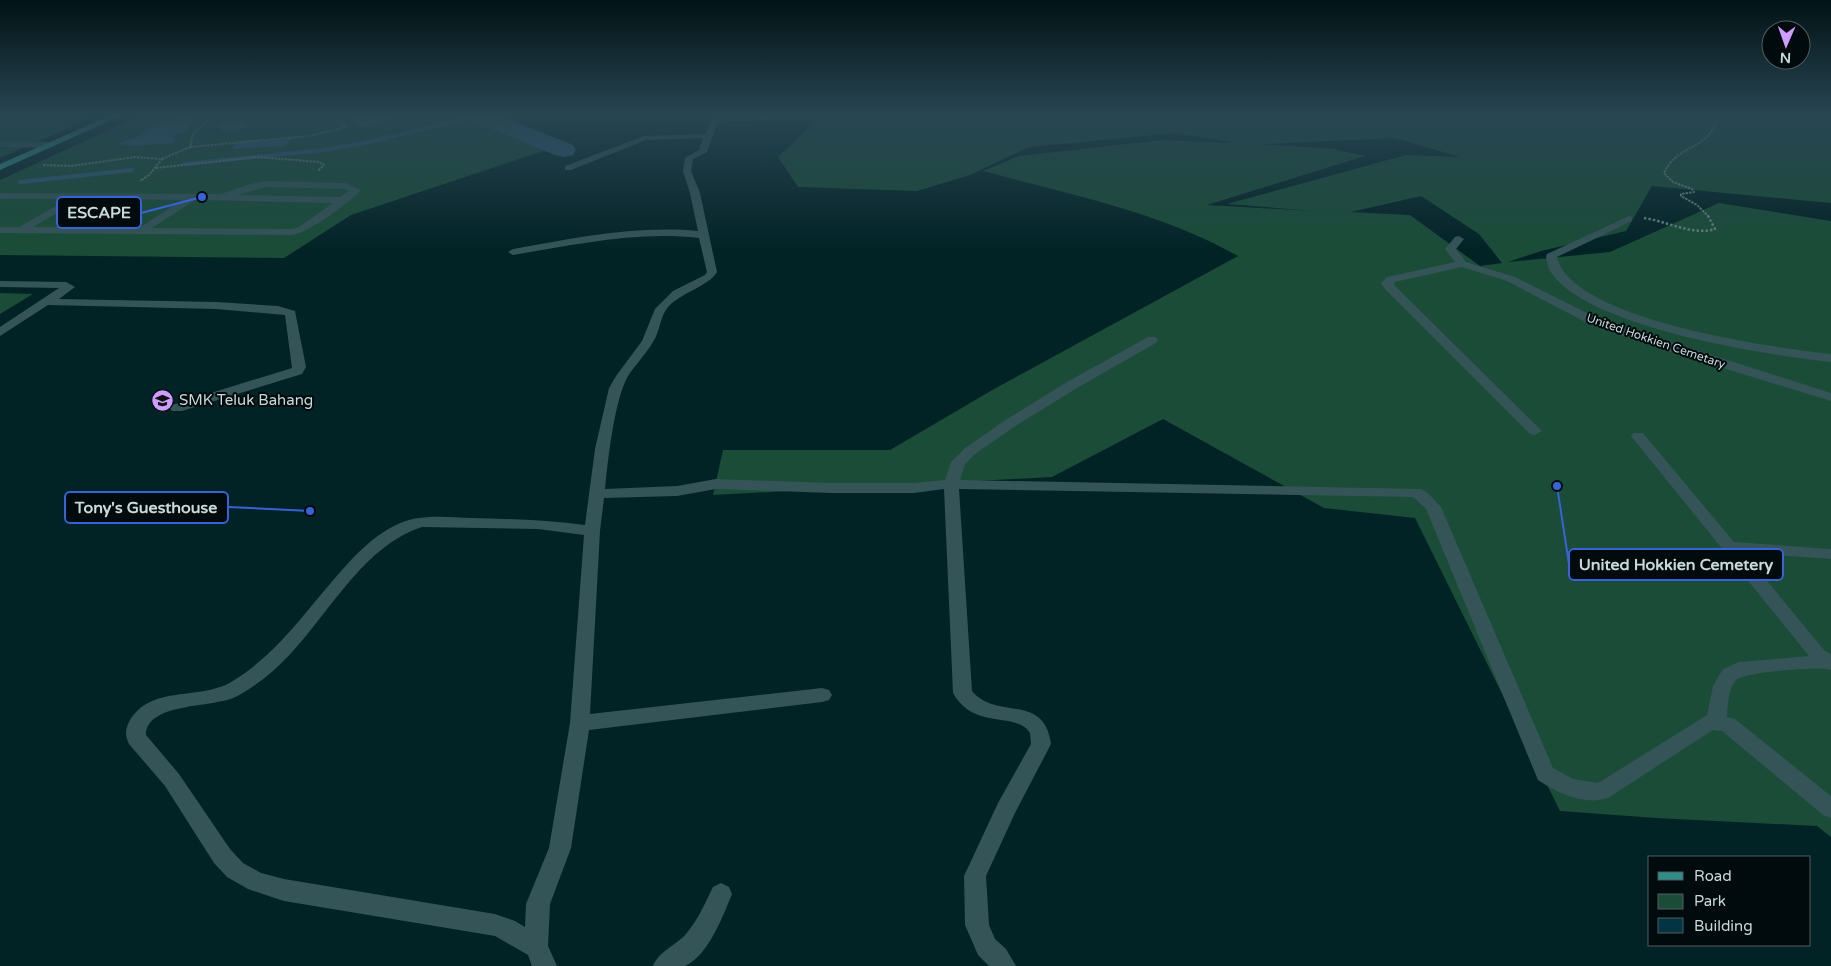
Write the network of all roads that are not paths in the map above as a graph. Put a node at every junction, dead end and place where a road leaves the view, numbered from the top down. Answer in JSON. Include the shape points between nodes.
{"nodes":[{"id":1,"x":18,"y":159,"type":"edge"},
{"id":2,"x":591,"y":159,"type":"edge"},
{"id":3,"x":690,"y":159,"type":"edge"},
{"id":4,"x":0,"y":167,"type":"edge"},
{"id":5,"x":568,"y":168,"type":"dead end"},
{"id":6,"x":0,"y":196,"type":"edge"},
{"id":7,"x":78,"y":197,"type":"junction"},
{"id":8,"x":112,"y":197,"type":"junction"},
{"id":9,"x":192,"y":197,"type":"junction"},
{"id":10,"x":222,"y":197,"type":"junction"},
{"id":11,"x":344,"y":200,"type":"junction"},
{"id":12,"x":1629,"y":219,"type":"road end"},
{"id":13,"x":0,"y":230,"type":"edge"},
{"id":14,"x":22,"y":230,"type":"junction"},
{"id":15,"x":58,"y":230,"type":"junction"},
{"id":16,"x":141,"y":231,"type":"junction"},
{"id":17,"x":704,"y":235,"type":"junction"},
{"id":18,"x":1459,"y":239,"type":"dead end"},
{"id":19,"x":513,"y":252,"type":"dead end"},
{"id":20,"x":1462,"y":264,"type":"junction"},
{"id":21,"x":0,"y":284,"type":"edge"},
{"id":22,"x":47,"y":302,"type":"junction"},
{"id":23,"x":0,"y":332,"type":"edge"},
{"id":24,"x":1152,"y":340,"type":"dead end"},
{"id":25,"x":1831,"y":358,"type":"edge"},
{"id":26,"x":1831,"y":397,"type":"edge"},
{"id":27,"x":177,"y":408,"type":"dead end"},
{"id":28,"x":1534,"y":431,"type":"dead end"},
{"id":29,"x":1638,"y":436,"type":"dead end"},
{"id":30,"x":951,"y":484,"type":"junction"},
{"id":31,"x":597,"y":494,"type":"junction"},
{"id":32,"x":592,"y":531,"type":"junction"},
{"id":33,"x":1730,"y":547,"type":"junction"},
{"id":34,"x":1831,"y":554,"type":"edge"},
{"id":35,"x":1829,"y":663,"type":"edge"},
{"id":36,"x":822,"y":694,"type":"dead end"},
{"id":37,"x":1716,"y":722,"type":"junction"},
{"id":38,"x":580,"y":723,"type":"junction"},
{"id":39,"x":1831,"y":809,"type":"edge"},
{"id":40,"x":721,"y":894,"type":"dead end"},
{"id":41,"x":540,"y":957,"type":"edge"},
{"id":42,"x":665,"y":966,"type":"edge"},
{"id":43,"x":1004,"y":966,"type":"edge"}],
"edges":[{"from":1,"to":4,"type":"main road"},
{"from":2,"to":5,"type":"street"},
{"from":3,"to":17,"type":"street","via":[[687,165]]},
{"from":6,"to":7,"type":"street"},
{"from":7,"to":8,"type":"street"},
{"from":7,"to":14,"type":"street"},
{"from":8,"to":9,"type":"street"},
{"from":8,"to":15,"type":"street"},
{"from":9,"to":10,"type":"street"},
{"from":9,"to":16,"type":"street"},
{"from":10,"to":11,"type":"street"},
{"from":10,"to":11,"type":"street","via":[[259,185],[346,186],[356,190]]},
{"from":11,"to":16,"type":"street","via":[[297,231]]},
{"from":12,"to":25,"type":"street","name":"United Hokkien Cemetary","via":[[1551,256],[1554,269],[1590,298],[1646,321],[1755,349]]},
{"from":13,"to":14,"type":"street"},
{"from":14,"to":15,"type":"street"},
{"from":15,"to":16,"type":"street"},
{"from":17,"to":19,"type":"street","via":[[680,231],[635,233]]},
{"from":17,"to":31,"type":"street","via":[[712,274],[664,304],[644,350],[616,388],[602,449]]},
{"from":18,"to":20,"type":"street","via":[[1450,249]]},
{"from":20,"to":26,"type":"street","name":"United Hokkien Cemetary","via":[[1511,279],[1595,322]]},
{"from":20,"to":28,"type":"street","via":[[1391,278],[1387,283]]},
{"from":21,"to":22,"type":"street","via":[[68,286]]},
{"from":22,"to":23,"type":"street"},
{"from":22,"to":27,"type":"street","via":[[279,309],[290,313],[300,367],[297,371]]},
{"from":24,"to":30,"type":"street","via":[[1072,385],[970,451],[958,462]]},
{"from":29,"to":33,"type":"street"},
{"from":30,"to":31,"type":"street","via":[[914,488],[716,484],[676,491]]},
{"from":30,"to":37,"type":"street","via":[[1416,492],[1433,507],[1545,774],[1571,789],[1601,792],[1709,722]]},
{"from":30,"to":43,"type":"street","via":[[964,693],[978,707],[1031,720],[1042,734],[1041,744],[975,876],[977,925],[986,947]]},
{"from":31,"to":32,"type":"street"},
{"from":32,"to":38,"type":"street"},
{"from":32,"to":41,"type":"street","via":[[538,524],[421,522],[408,525],[358,562],[292,643],[261,672],[225,694],[159,705],[148,712],[135,732],[136,738],[172,780],[222,856],[236,870],[256,882],[284,890],[495,925],[507,929]]},
{"from":33,"to":34,"type":"street"},
{"from":33,"to":35,"type":"street","via":[[1819,656]]},
{"from":35,"to":37,"type":"street","via":[[1780,664],[1740,669],[1730,674],[1722,686]]},
{"from":36,"to":38,"type":"street"},
{"from":37,"to":39,"type":"street","via":[[1728,725]]},
{"from":38,"to":41,"type":"street","via":[[560,848],[538,904]]},
{"from":40,"to":42,"type":"street","via":[[709,921],[694,943]]}]}
